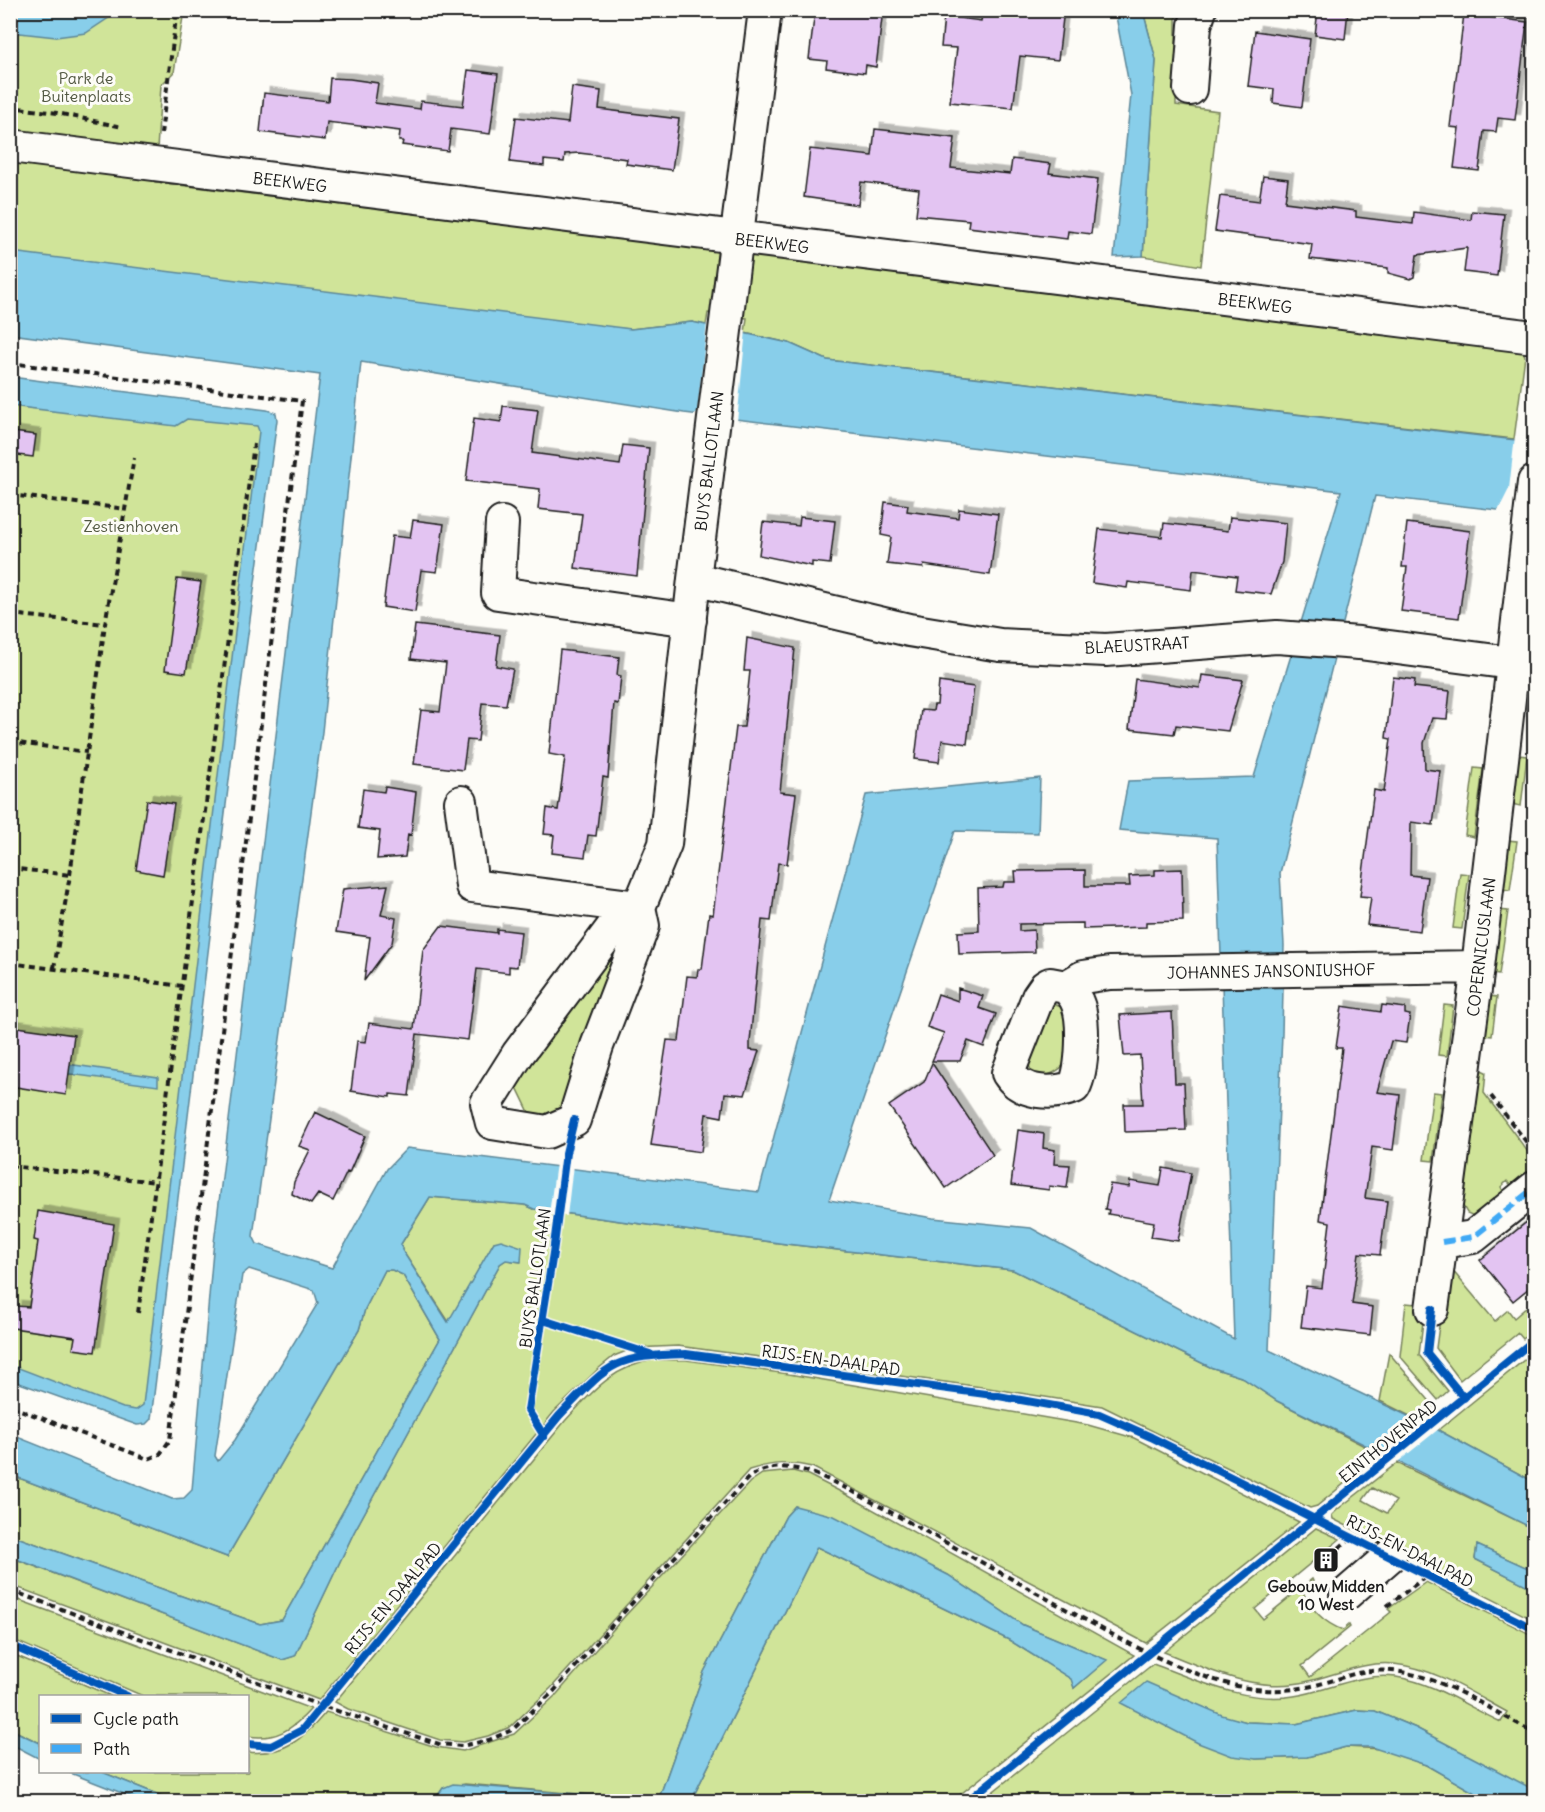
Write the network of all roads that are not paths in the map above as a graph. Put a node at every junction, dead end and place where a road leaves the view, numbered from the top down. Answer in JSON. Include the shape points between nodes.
{"nodes":[{"id":1,"x":757,"y":14,"type":"edge"},
{"id":2,"x":1195,"y":15,"type":"edge"},
{"id":3,"x":1190,"y":89,"type":"dead end"},
{"id":4,"x":10,"y":146,"type":"edge"},
{"id":5,"x":737,"y":239,"type":"junction"},
{"id":6,"x":1534,"y":337,"type":"edge"},
{"id":7,"x":1534,"y":482,"type":"edge"},
{"id":8,"x":502,"y":523,"type":"dead end"},
{"id":9,"x":694,"y":579,"type":"junction"},
{"id":10,"x":690,"y":620,"type":"junction"},
{"id":11,"x":1524,"y":665,"type":"edge"},
{"id":12,"x":461,"y":802,"type":"dead end"},
{"id":13,"x":639,"y":907,"type":"junction"},
{"id":14,"x":1478,"y":968,"type":"junction"},
{"id":15,"x":1066,"y":987,"type":"dead end"},
{"id":16,"x":1534,"y":1188,"type":"edge"},
{"id":17,"x":1443,"y":1242,"type":"junction"},
{"id":18,"x":1432,"y":1309,"type":"dead end"},
{"id":19,"x":1390,"y":1556,"type":"road end"},
{"id":20,"x":1346,"y":1594,"type":"dead end"}],
"edges":[{"from":1,"to":5,"type":"street","name":"BUYS BALLOTLAAN"},
{"from":2,"to":3,"type":"street"},
{"from":4,"to":5,"type":"street","name":"BEEKWEG"},
{"from":5,"to":6,"type":"street","name":"BEEKWEG"},
{"from":5,"to":9,"type":"street","name":"BUYS BALLOTLAAN"},
{"from":7,"to":11,"type":"street","name":"COPERNICUSLAAN","via":[[1528,533]]},
{"from":8,"to":10,"type":"street","via":[[498,593]]},
{"from":9,"to":10,"type":"street","name":"BUYS BALLOTLAAN"},
{"from":9,"to":11,"type":"street","name":"BLAEUSTRAAT","via":[[909,630],[1000,645],[1106,650],[1276,637],[1359,643]]},
{"from":10,"to":13,"type":"street","name":"BUYS BALLOTLAAN","via":[[665,844]]},
{"from":11,"to":14,"type":"street","name":"COPERNICUSLAAN"},
{"from":12,"to":13,"type":"street","via":[[472,885]]},
{"from":13,"to":13,"type":"street","name":"BUYS BALLOTLAAN","via":[[616,923],[518,1054],[487,1103],[492,1123],[547,1132],[574,1120],[643,926]]},
{"from":14,"to":15,"type":"street","name":"JOHANNES JANSONIUSHOF","via":[[1110,973],[1083,977]]},
{"from":14,"to":17,"type":"street","name":"COPERNICUSLAAN"},
{"from":16,"to":17,"type":"street","via":[[1473,1237]]},
{"from":17,"to":18,"type":"street","name":"COPERNICUSLAAN"},
{"from":19,"to":20,"type":"street"}]}
